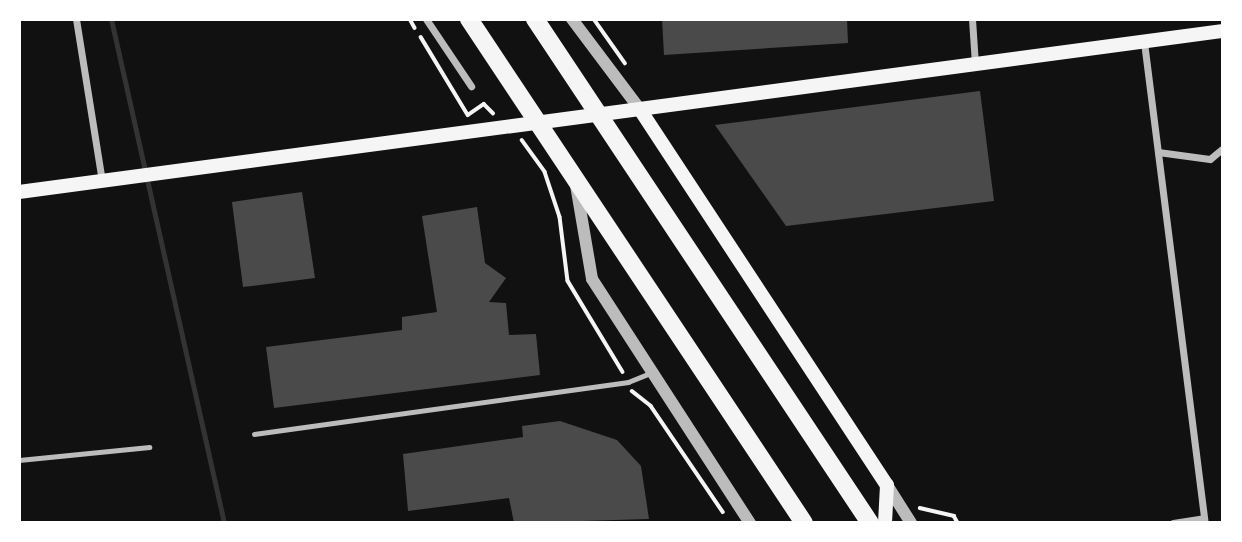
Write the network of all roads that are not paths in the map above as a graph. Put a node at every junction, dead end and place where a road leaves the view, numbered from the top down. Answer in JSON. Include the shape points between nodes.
{"nodes":[{"id":1,"x":76,"y":19,"type":"edge"},
{"id":2,"x":426,"y":19,"type":"edge"},
{"id":3,"x":469,"y":19,"type":"edge"},
{"id":4,"x":535,"y":19,"type":"edge"},
{"id":5,"x":572,"y":19,"type":"edge"},
{"id":6,"x":972,"y":19,"type":"edge"},
{"id":7,"x":1223,"y":31,"type":"edge"},
{"id":8,"x":1144,"y":42,"type":"junction"},
{"id":9,"x":975,"y":67,"type":"junction"},
{"id":10,"x":471,"y":86,"type":"dead end"},
{"id":11,"x":641,"y":111,"type":"junction"},
{"id":12,"x":599,"y":116,"type":"junction"},
{"id":13,"x":539,"y":124,"type":"junction"},
{"id":14,"x":1223,"y":148,"type":"edge"},
{"id":15,"x":1158,"y":152,"type":"junction"},
{"id":16,"x":575,"y":178,"type":"junction"},
{"id":17,"x":102,"y":181,"type":"junction"},
{"id":18,"x":19,"y":192,"type":"edge"},
{"id":19,"x":653,"y":372,"type":"junction"},
{"id":20,"x":254,"y":433,"type":"dead end"},
{"id":21,"x":149,"y":447,"type":"dead end"},
{"id":22,"x":19,"y":460,"type":"edge"},
{"id":23,"x":887,"y":485,"type":"junction"},
{"id":24,"x":1205,"y":520,"type":"edge"},
{"id":25,"x":750,"y":523,"type":"edge"},
{"id":26,"x":804,"y":523,"type":"edge"},
{"id":27,"x":870,"y":523,"type":"edge"},
{"id":28,"x":885,"y":523,"type":"edge"},
{"id":29,"x":911,"y":523,"type":"edge"},
{"id":30,"x":1173,"y":523,"type":"edge"}],
"edges":[{"from":1,"to":17,"type":"street"},
{"from":2,"to":10,"type":"street"},
{"from":3,"to":13,"type":"highway"},
{"from":4,"to":12,"type":"highway"},
{"from":5,"to":11,"type":"street"},
{"from":6,"to":9,"type":"street"},
{"from":7,"to":8,"type":"main road"},
{"from":8,"to":9,"type":"main road"},
{"from":8,"to":15,"type":"street"},
{"from":9,"to":11,"type":"main road"},
{"from":11,"to":12,"type":"main road"},
{"from":11,"to":23,"type":"main road"},
{"from":12,"to":13,"type":"main road"},
{"from":12,"to":27,"type":"highway"},
{"from":13,"to":16,"type":"highway"},
{"from":13,"to":17,"type":"main road"},
{"from":14,"to":15,"type":"street","via":[[1210,159]]},
{"from":15,"to":24,"type":"street"},
{"from":16,"to":19,"type":"street","via":[[592,279]]},
{"from":16,"to":26,"type":"highway"},
{"from":17,"to":18,"type":"main road"},
{"from":19,"to":20,"type":"lane","via":[[628,382]]},
{"from":19,"to":25,"type":"street"},
{"from":21,"to":22,"type":"lane"},
{"from":23,"to":28,"type":"main road"},
{"from":23,"to":29,"type":"street"},
{"from":24,"to":30,"type":"street"}]}
